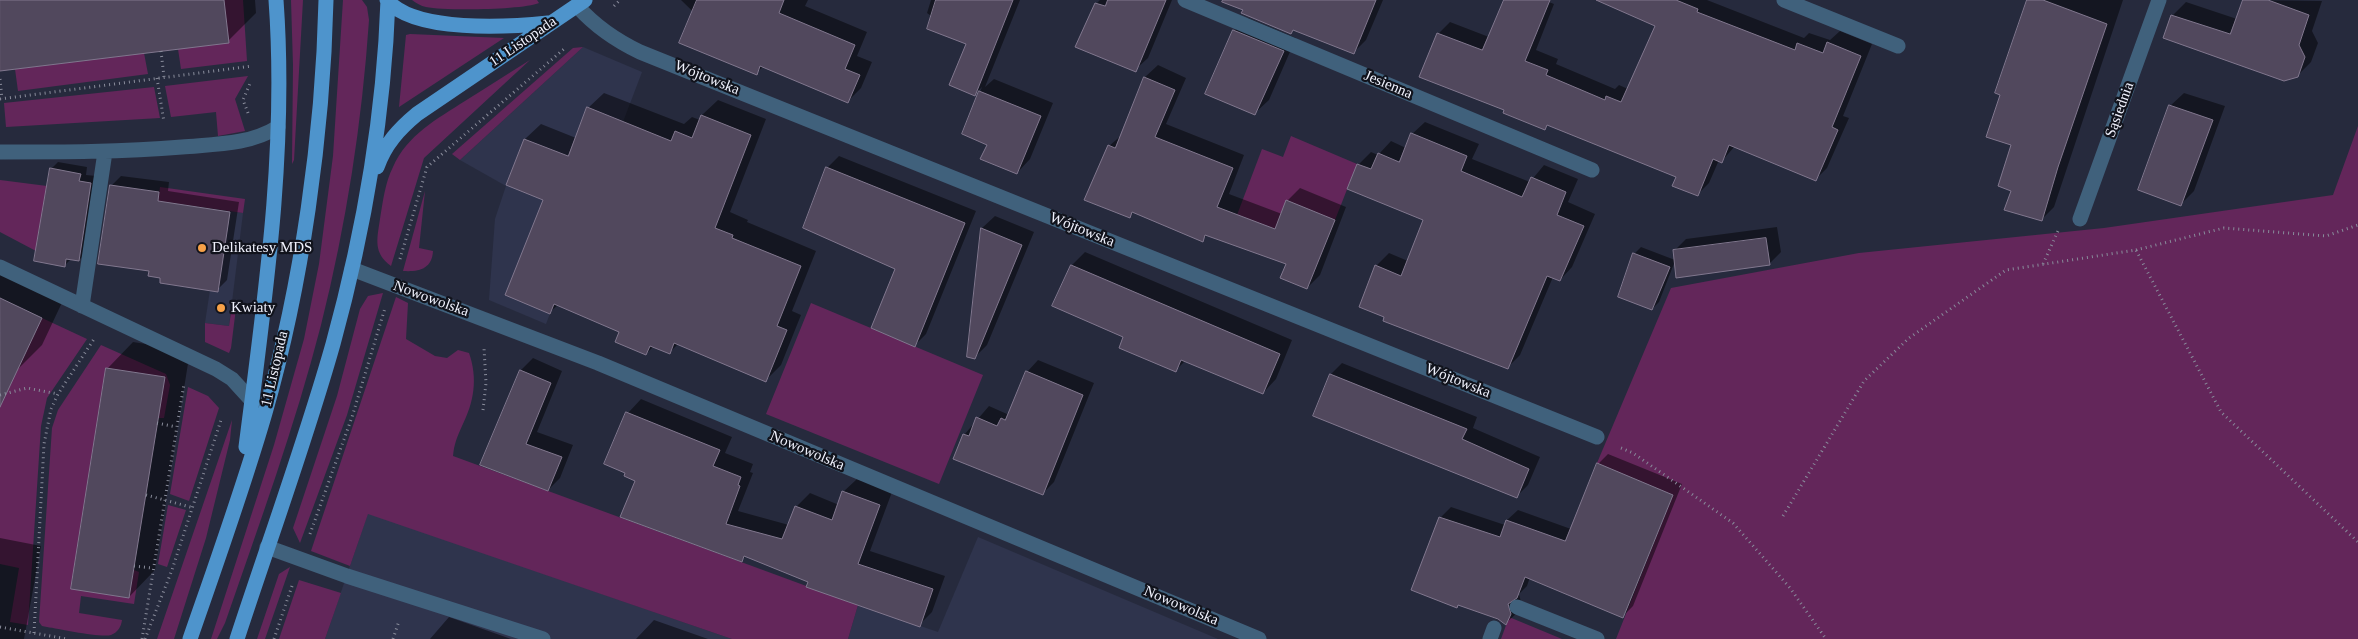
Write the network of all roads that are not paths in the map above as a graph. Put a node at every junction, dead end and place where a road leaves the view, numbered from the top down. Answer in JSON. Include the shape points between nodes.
{"nodes":[{"id":1,"x":276,"y":0,"type":"edge"},
{"id":2,"x":326,"y":0,"type":"edge"},
{"id":3,"x":387,"y":0,"type":"edge"},
{"id":4,"x":1185,"y":0,"type":"edge"},
{"id":5,"x":1784,"y":0,"type":"edge"},
{"id":6,"x":2159,"y":0,"type":"edge"},
{"id":7,"x":582,"y":3,"type":"edge"},
{"id":8,"x":550,"y":23,"type":"junction"},
{"id":9,"x":1898,"y":46,"type":"dead end"},
{"id":10,"x":278,"y":127,"type":"junction"},
{"id":11,"x":0,"y":152,"type":"edge"},
{"id":12,"x":105,"y":152,"type":"junction"},
{"id":13,"x":1592,"y":170,"type":"dead end"},
{"id":14,"x":367,"y":194,"type":"junction"},
{"id":15,"x":2080,"y":219,"type":"road end"},
{"id":16,"x":0,"y":267,"type":"edge"},
{"id":17,"x":352,"y":269,"type":"junction"},
{"id":18,"x":82,"y":306,"type":"junction"},
{"id":19,"x":253,"y":402,"type":"junction"},
{"id":20,"x":1597,"y":437,"type":"road end"},
{"id":21,"x":242,"y":486,"type":"junction"},
{"id":22,"x":267,"y":547,"type":"junction"},
{"id":23,"x":1517,"y":607,"type":"dead end"},
{"id":24,"x":1578,"y":635,"type":"edge"},
{"id":25,"x":190,"y":639,"type":"edge"},
{"id":26,"x":236,"y":639,"type":"edge"},
{"id":27,"x":543,"y":639,"type":"edge"},
{"id":28,"x":1259,"y":639,"type":"edge"},
{"id":29,"x":1597,"y":639,"type":"edge"}],
"edges":[{"from":1,"to":10,"type":"main road"},
{"from":2,"to":21,"type":"main road","name":"11 Listopada","via":[[314,159],[295,281],[265,412]]},
{"from":3,"to":8,"type":"main road","via":[[394,9],[422,19],[510,27]]},
{"from":3,"to":14,"type":"main road","name":"11 Listopada","via":[[379,124]]},
{"from":4,"to":13,"type":"street","name":"Jesienna"},
{"from":5,"to":9,"type":"street"},
{"from":6,"to":15,"type":"street","name":"Sąsiednia"},
{"from":7,"to":8,"type":"main road","name":"11 Listopada"},
{"from":7,"to":20,"type":"street","name":"Wójtowska","via":[[594,24],[640,52]]},
{"from":8,"to":14,"type":"main road","name":"11 Listopada","via":[[398,130],[378,164]]},
{"from":10,"to":12,"type":"street","via":[[257,138],[233,143]]},
{"from":10,"to":19,"type":"main road","via":[[273,228]]},
{"from":11,"to":12,"type":"street"},
{"from":12,"to":18,"type":"street"},
{"from":14,"to":17,"type":"main road","name":"11 Listopada"},
{"from":16,"to":18,"type":"street"},
{"from":17,"to":22,"type":"main road","name":"11 Listopada","via":[[311,418]]},
{"from":17,"to":28,"type":"street","name":"Nowowolska","via":[[598,364]]},
{"from":18,"to":19,"type":"street","via":[[216,369],[242,388]]},
{"from":19,"to":21,"type":"main road"},
{"from":21,"to":25,"type":"main road","name":"11 Listopada"},
{"from":22,"to":26,"type":"main road","name":"11 Listopada"},
{"from":22,"to":27,"type":"street","via":[[346,576]]},
{"from":23,"to":24,"type":"street"},
{"from":24,"to":29,"type":"street"}]}
